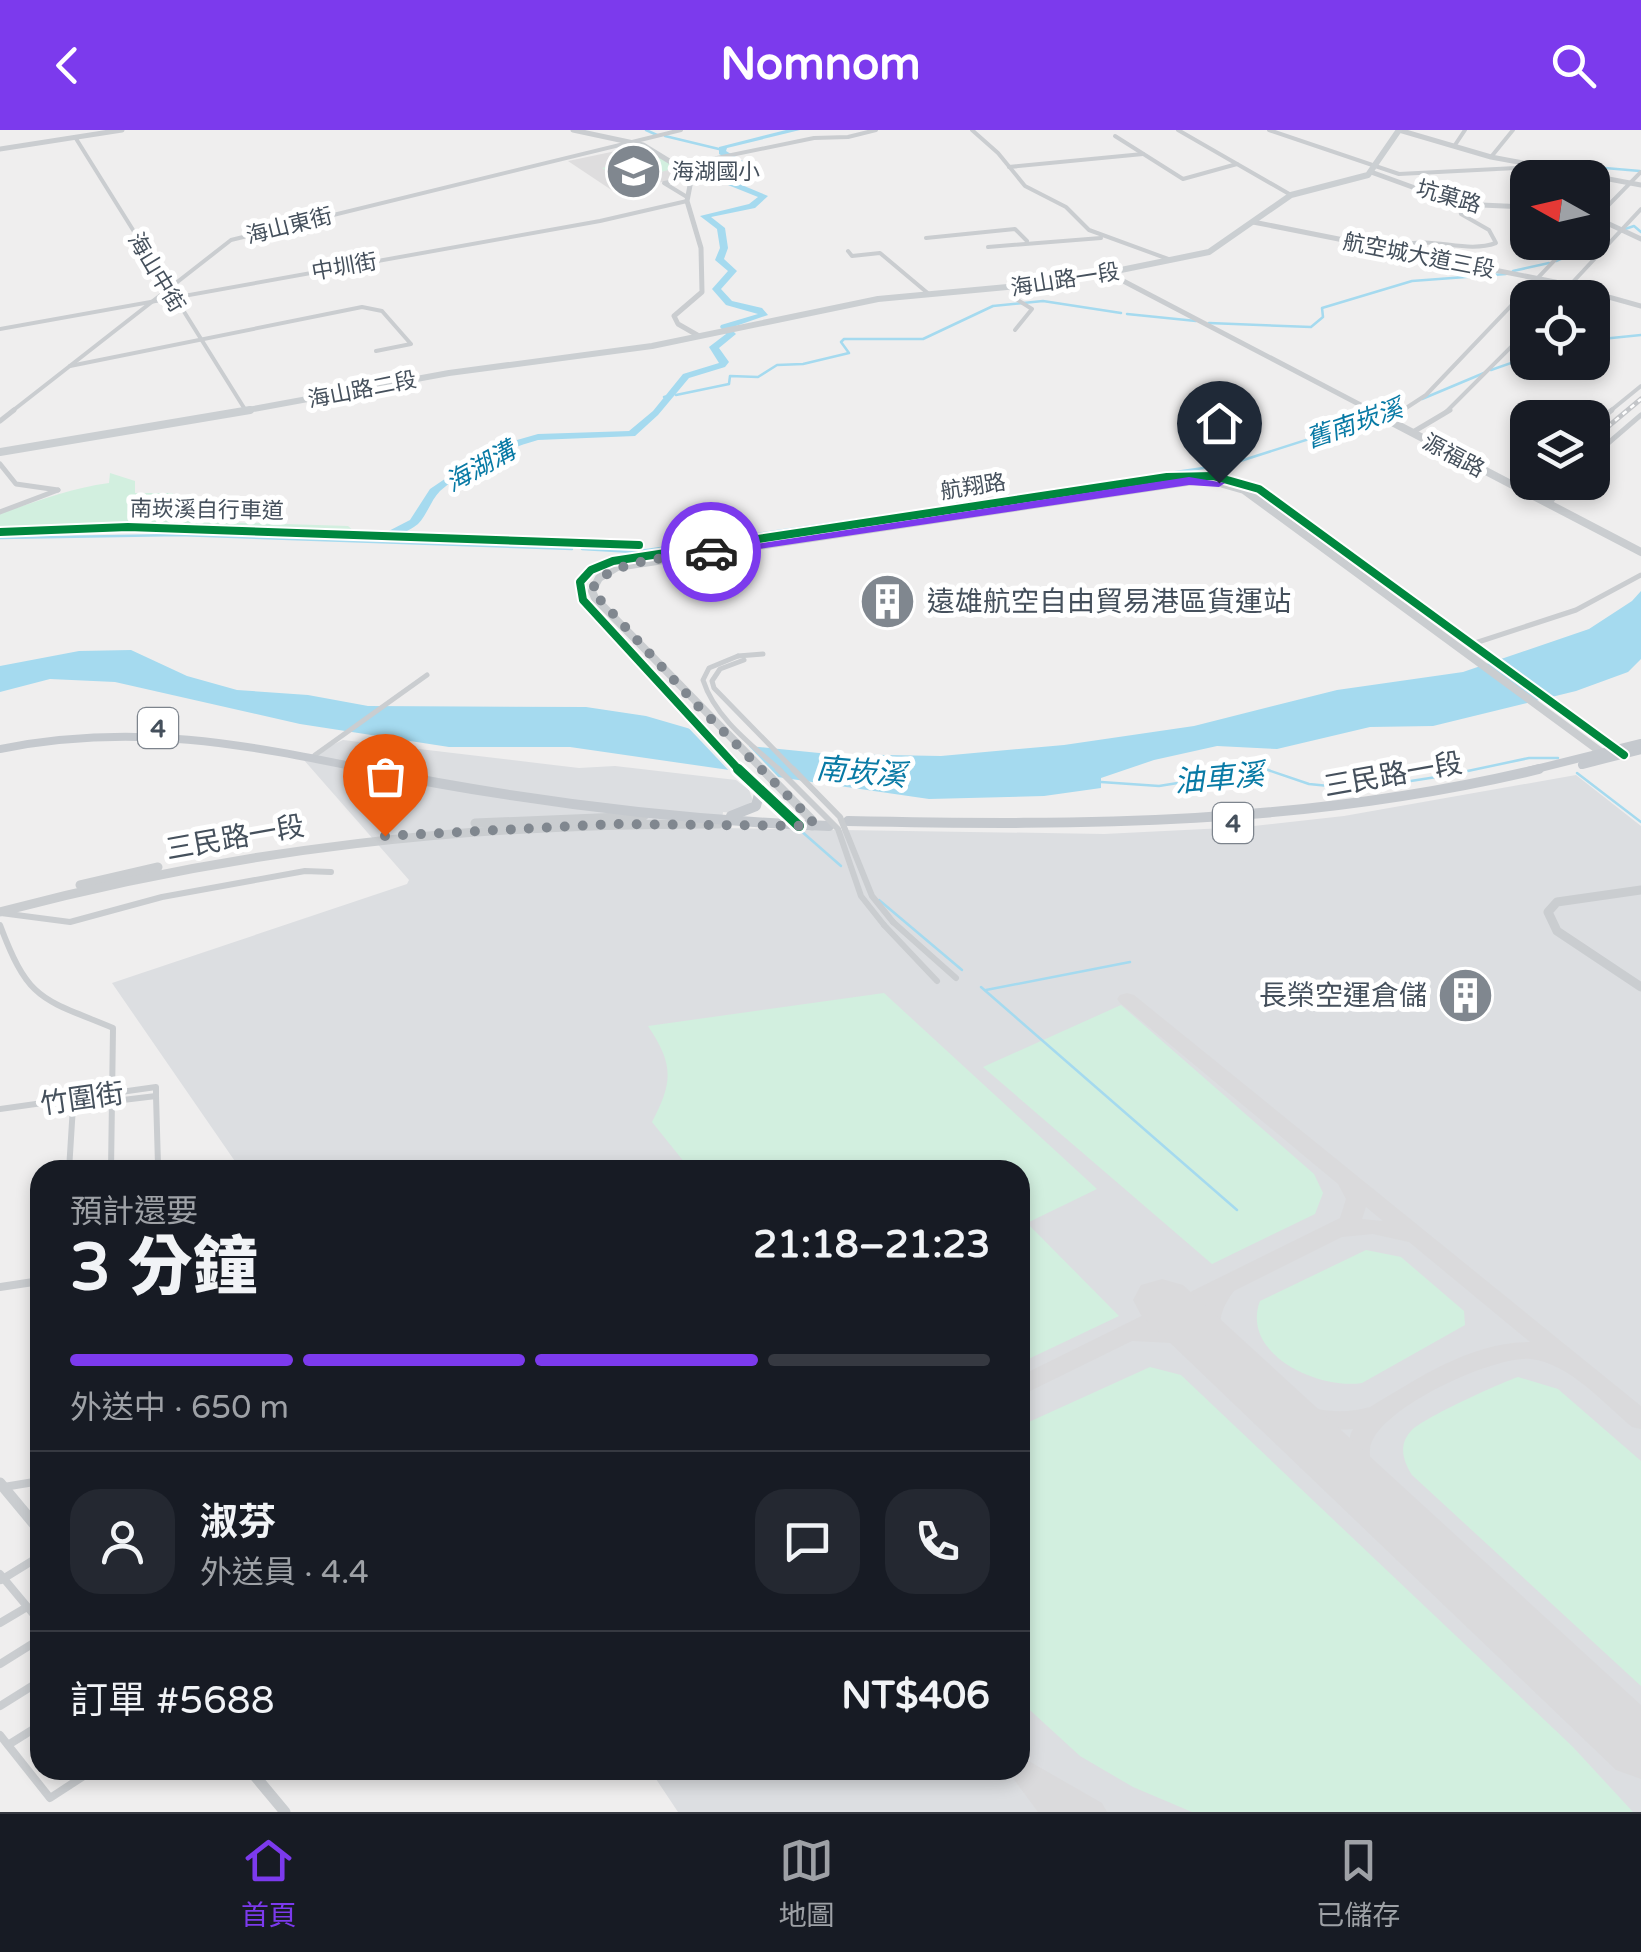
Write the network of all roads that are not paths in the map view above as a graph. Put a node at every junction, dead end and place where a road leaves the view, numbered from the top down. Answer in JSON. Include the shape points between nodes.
{"nodes":[{"id":1,"x":71,"y":130,"type":"edge"},
{"id":2,"x":122,"y":130,"type":"edge"},
{"id":3,"x":572,"y":130,"type":"edge"},
{"id":4,"x":681,"y":130,"type":"edge"},
{"id":5,"x":876,"y":130,"type":"edge"},
{"id":6,"x":972,"y":130,"type":"edge"},
{"id":7,"x":1178,"y":130,"type":"edge"},
{"id":8,"x":1269,"y":130,"type":"edge"},
{"id":9,"x":1399,"y":130,"type":"edge"},
{"id":10,"x":1407,"y":130,"type":"edge"},
{"id":11,"x":1466,"y":130,"type":"edge"},
{"id":12,"x":1513,"y":130,"type":"edge"},
{"id":13,"x":1115,"y":136,"type":"dead end"},
{"id":14,"x":76,"y":137,"type":"junction"},
{"id":15,"x":632,"y":142,"type":"junction"},
{"id":16,"x":1455,"y":144,"type":"junction"},
{"id":17,"x":0,"y":149,"type":"edge"},
{"id":18,"x":1144,"y":154,"type":"junction"},
{"id":19,"x":1491,"y":157,"type":"junction"},
{"id":20,"x":1237,"y":164,"type":"junction"},
{"id":21,"x":678,"y":166,"type":"junction"},
{"id":22,"x":1009,"y":168,"type":"junction"},
{"id":23,"x":1510,"y":168,"type":"edge"},
{"id":24,"x":1373,"y":169,"type":"junction"},
{"id":25,"x":1641,"y":172,"type":"edge"},
{"id":26,"x":693,"y":178,"type":"junction"},
{"id":27,"x":729,"y":180,"type":"dead end"},
{"id":28,"x":1632,"y":182,"type":"junction"},
{"id":29,"x":1641,"y":184,"type":"edge"},
{"id":30,"x":1291,"y":195,"type":"junction"},
{"id":31,"x":687,"y":199,"type":"junction"},
{"id":32,"x":1610,"y":203,"type":"edge"},
{"id":33,"x":1459,"y":204,"type":"junction"},
{"id":34,"x":1510,"y":207,"type":"edge"},
{"id":35,"x":1641,"y":209,"type":"edge"},
{"id":36,"x":1256,"y":220,"type":"junction"},
{"id":37,"x":1610,"y":223,"type":"edge"},
{"id":38,"x":1624,"y":228,"type":"junction"},
{"id":39,"x":1108,"y":237,"type":"junction"},
{"id":40,"x":926,"y":238,"type":"dead end"},
{"id":41,"x":1641,"y":239,"type":"edge"},
{"id":42,"x":1027,"y":241,"type":"junction"},
{"id":43,"x":1402,"y":244,"type":"dead end"},
{"id":44,"x":988,"y":246,"type":"dead end"},
{"id":45,"x":848,"y":252,"type":"dead end"},
{"id":46,"x":1172,"y":260,"type":"junction"},
{"id":47,"x":1555,"y":260,"type":"edge"},
{"id":48,"x":1110,"y":272,"type":"junction"},
{"id":49,"x":1539,"y":276,"type":"junction"},
{"id":50,"x":1558,"y":280,"type":"edge"},
{"id":51,"x":1575,"y":280,"type":"edge"},
{"id":52,"x":1011,"y":288,"type":"junction"},
{"id":53,"x":167,"y":290,"type":"junction"},
{"id":54,"x":930,"y":294,"type":"junction"},
{"id":55,"x":1610,"y":294,"type":"edge"},
{"id":56,"x":172,"y":298,"type":"junction"},
{"id":57,"x":152,"y":302,"type":"junction"},
{"id":58,"x":1641,"y":303,"type":"edge"},
{"id":59,"x":0,"y":329,"type":"edge"},
{"id":60,"x":728,"y":330,"type":"joint"},
{"id":61,"x":1015,"y":330,"type":"dead end"},
{"id":62,"x":699,"y":336,"type":"junction"},
{"id":63,"x":199,"y":341,"type":"junction"},
{"id":64,"x":1510,"y":349,"type":"edge"},
{"id":65,"x":376,"y":350,"type":"dead end"},
{"id":66,"x":69,"y":366,"type":"junction"},
{"id":67,"x":1641,"y":386,"type":"edge"},
{"id":68,"x":246,"y":411,"type":"junction"},
{"id":69,"x":1610,"y":411,"type":"edge"},
{"id":70,"x":1641,"y":415,"type":"edge"},
{"id":71,"x":1389,"y":419,"type":"junction"},
{"id":72,"x":0,"y":420,"type":"edge"},
{"id":73,"x":1414,"y":432,"type":"junction"},
{"id":74,"x":1610,"y":442,"type":"edge"},
{"id":75,"x":0,"y":452,"type":"edge"},
{"id":76,"x":0,"y":464,"type":"edge"},
{"id":77,"x":1510,"y":479,"type":"edge"},
{"id":78,"x":1544,"y":500,"type":"edge"},
{"id":79,"x":1551,"y":500,"type":"edge"},
{"id":80,"x":1549,"y":503,"type":"junction"},
{"id":81,"x":0,"y":512,"type":"edge"},
{"id":82,"x":1641,"y":550,"type":"edge"},
{"id":83,"x":1641,"y":575,"type":"edge"},
{"id":84,"x":1471,"y":647,"type":"junction"},
{"id":85,"x":427,"y":675,"type":"dead end"},
{"id":86,"x":1575,"y":733,"type":"junction"},
{"id":87,"x":0,"y":747,"type":"edge"},
{"id":88,"x":1641,"y":747,"type":"edge"},
{"id":89,"x":1621,"y":752,"type":"junction"},
{"id":90,"x":315,"y":755,"type":"junction"},
{"id":91,"x":1606,"y":756,"type":"junction"},
{"id":92,"x":1578,"y":759,"type":"junction"},
{"id":93,"x":753,"y":784,"type":"junction"},
{"id":94,"x":684,"y":816,"type":"junction"},
{"id":95,"x":730,"y":816,"type":"junction"},
{"id":96,"x":789,"y":822,"type":"junction"},
{"id":97,"x":812,"y":823,"type":"junction"},
{"id":98,"x":827,"y":823,"type":"dead end"},
{"id":99,"x":331,"y":872,"type":"dead end"},
{"id":100,"x":1641,"y":890,"type":"edge"},
{"id":101,"x":2,"y":914,"type":"edge"},
{"id":102,"x":956,"y":978,"type":"dead end"},
{"id":103,"x":938,"y":981,"type":"dead end"},
{"id":104,"x":1641,"y":986,"type":"edge"},
{"id":105,"x":113,"y":1097,"type":"junction"},
{"id":106,"x":74,"y":1103,"type":"junction"},
{"id":107,"x":0,"y":1109,"type":"edge"},
{"id":108,"x":70,"y":1160,"type":"edge"},
{"id":109,"x":111,"y":1160,"type":"edge"},
{"id":110,"x":158,"y":1160,"type":"edge"},
{"id":111,"x":30,"y":1282,"type":"edge"},
{"id":112,"x":0,"y":1287,"type":"edge"},
{"id":113,"x":30,"y":1483,"type":"edge"},
{"id":114,"x":2,"y":1485,"type":"edge"},
{"id":115,"x":30,"y":1519,"type":"edge"},
{"id":116,"x":30,"y":1562,"type":"edge"},
{"id":117,"x":1,"y":1578,"type":"edge"},
{"id":118,"x":27,"y":1607,"type":"junction"},
{"id":119,"x":30,"y":1610,"type":"edge"},
{"id":120,"x":0,"y":1623,"type":"edge"},
{"id":121,"x":30,"y":1645,"type":"edge"},
{"id":122,"x":0,"y":1664,"type":"edge"},
{"id":123,"x":30,"y":1686,"type":"edge"},
{"id":124,"x":0,"y":1706,"type":"edge"},
{"id":125,"x":30,"y":1732,"type":"edge"},
{"id":126,"x":0,"y":1735,"type":"edge"},
{"id":127,"x":8,"y":1746,"type":"junction"},
{"id":128,"x":30,"y":1773,"type":"edge"},
{"id":129,"x":35,"y":1780,"type":"edge"},
{"id":130,"x":78,"y":1780,"type":"edge"},
{"id":131,"x":259,"y":1780,"type":"edge"},
{"id":132,"x":286,"y":1812,"type":"edge"}],
"edges":[{"from":1,"to":14,"type":"street","name":"海山中街"},
{"from":2,"to":14,"type":"street"},
{"from":3,"to":15,"type":"street"},
{"from":4,"to":15,"type":"street","name":"海山東街"},
{"from":5,"to":21,"type":"street"},
{"from":6,"to":22,"type":"street"},
{"from":7,"to":20,"type":"street"},
{"from":8,"to":24,"type":"street"},
{"from":9,"to":19,"type":"street"},
{"from":9,"to":24,"type":"main road"},
{"from":10,"to":16,"type":"street"},
{"from":11,"to":16,"type":"street"},
{"from":12,"to":19,"type":"street"},
{"from":13,"to":18,"type":"street"},
{"from":14,"to":17,"type":"street"},
{"from":14,"to":53,"type":"street","name":"海山中街"},
{"from":15,"to":21,"type":"street"},
{"from":15,"to":53,"type":"street","name":"海山東街","via":[[241,236]]},
{"from":16,"to":19,"type":"street"},
{"from":18,"to":20,"type":"street","via":[[1183,179]]},
{"from":18,"to":22,"type":"street"},
{"from":19,"to":28,"type":"street"},
{"from":20,"to":30,"type":"street"},
{"from":21,"to":26,"type":"street"},
{"from":22,"to":39,"type":"street","via":[[1032,192],[1066,206],[1089,230]]},
{"from":23,"to":24,"type":"street","via":[[1409,174]]},
{"from":24,"to":30,"type":"main road","name":"海山路一段","via":[[1354,182]]},
{"from":24,"to":33,"type":"street","name":"坑菓路"},
{"from":25,"to":28,"type":"street"},
{"from":26,"to":27,"type":"street"},
{"from":26,"to":31,"type":"street"},
{"from":26,"to":31,"type":"street","via":[[664,184]]},
{"from":28,"to":29,"type":"street"},
{"from":28,"to":32,"type":"street"},
{"from":30,"to":36,"type":"main road","name":"海山路一段"},
{"from":31,"to":56,"type":"street","name":"中圳街","via":[[600,221]]},
{"from":31,"to":62,"type":"street","via":[[701,248],[702,292],[674,316]]},
{"from":33,"to":34,"type":"street","name":"坑菓路"},
{"from":33,"to":43,"type":"street","via":[[1461,214],[1490,230],[1496,244]]},
{"from":35,"to":38,"type":"street"},
{"from":36,"to":46,"type":"main road","name":"海山路一段","via":[[1217,248]]},
{"from":36,"to":49,"type":"street","name":"航空城大道三段"},
{"from":37,"to":38,"type":"street"},
{"from":38,"to":41,"type":"street"},
{"from":38,"to":51,"type":"street"},
{"from":39,"to":42,"type":"street"},
{"from":39,"to":46,"type":"street"},
{"from":40,"to":42,"type":"street","via":[[1016,230]]},
{"from":42,"to":44,"type":"street"},
{"from":45,"to":54,"type":"street","via":[[880,253]]},
{"from":46,"to":48,"type":"main road","name":"海山路一段"},
{"from":47,"to":49,"type":"street"},
{"from":48,"to":52,"type":"main road","name":"海山路一段"},
{"from":48,"to":71,"type":"street","name":"源福路"},
{"from":49,"to":50,"type":"street","name":"航空城大道三段"},
{"from":49,"to":71,"type":"street","via":[[1426,395]]},
{"from":52,"to":54,"type":"main road","name":"海山路一段"},
{"from":52,"to":61,"type":"street","via":[[1032,309]]},
{"from":53,"to":56,"type":"street","name":"海山中街"},
{"from":53,"to":57,"type":"street","name":"海山東街"},
{"from":54,"to":60,"type":"main road","name":"海山路一段"},
{"from":55,"to":58,"type":"street","name":"航空城大道三段"},
{"from":56,"to":57,"type":"street","name":"中圳街"},
{"from":56,"to":63,"type":"street","name":"海山中街"},
{"from":57,"to":59,"type":"street","name":"中圳街"},
{"from":57,"to":66,"type":"street","name":"海山東街"},
{"from":60,"to":62,"type":"main road","name":"海山路二段"},
{"from":62,"to":68,"type":"main road","name":"海山路二段"},
{"from":63,"to":65,"type":"street","via":[[362,308],[382,310],[411,344]]},
{"from":63,"to":66,"type":"street"},
{"from":63,"to":68,"type":"street","name":"海山中街"},
{"from":64,"to":73,"type":"street","via":[[1463,400]]},
{"from":66,"to":72,"type":"street","name":"海山東街"},
{"from":67,"to":69,"type":"street"},
{"from":68,"to":75,"type":"main road","name":"海山路二段"},
{"from":70,"to":74,"type":"street"},
{"from":71,"to":73,"type":"street","name":"源福路"},
{"from":73,"to":77,"type":"street","name":"源福路"},
{"from":76,"to":81,"type":"street","via":[[16,484],[58,490]]},
{"from":78,"to":80,"type":"street","name":"源福路"},
{"from":79,"to":80,"type":"street"},
{"from":80,"to":82,"type":"street","name":"源福路"},
{"from":83,"to":84,"type":"street","via":[[1576,610]]},
{"from":84,"to":86,"type":"street","name":"航翔路"},
{"from":84,"to":89,"type":"street","name":"航翔路"},
{"from":84,"to":93,"type":"street","name":"航翔路","via":[[1259,489],[1189,475],[613,561],[591,570],[580,582],[582,600]]},
{"from":84,"to":97,"type":"street","name":"航翔路","via":[[1244,490],[1189,481],[616,568],[599,578],[595,598]]},
{"from":85,"to":90,"type":"street"},
{"from":86,"to":91,"type":"street","name":"航翔路"},
{"from":86,"to":92,"type":"street","via":[[1584,747]]},
{"from":87,"to":90,"type":"main road","number":"4","via":[[80,730],[149,727]]},
{"from":87,"to":94,"type":"main road","number":"4","via":[[93,733],[170,733],[462,788]]},
{"from":88,"to":89,"type":"main road","name":"三民路一段","number":"4"},
{"from":89,"to":91,"type":"main road","name":"三民路一段","number":"4"},
{"from":90,"to":95,"type":"main road","number":"4","via":[[514,790]]},
{"from":91,"to":92,"type":"main road","name":"三民路一段","number":"4"},
{"from":91,"to":92,"type":"main road","name":"三民路一段","number":"4","via":[[1470,790],[1269,820],[1103,830],[849,824],[1232,818],[1412,796]]},
{"from":93,"to":95,"type":"main road","via":[[756,806]]},
{"from":93,"to":96,"type":"street","name":"航翔路"},
{"from":94,"to":96,"type":"main road","number":"4"},
{"from":94,"to":101,"type":"street","name":"三民路一段","via":[[498,821],[309,840],[112,876]]},
{"from":95,"to":96,"type":"main road","number":"4"},
{"from":96,"to":97,"type":"main road","name":"三民路一段","number":"4"},
{"from":96,"to":101,"type":"street","name":"三民路一段","via":[[584,824],[385,836],[187,867]]},
{"from":97,"to":98,"type":"main road","name":"三民路一段","number":"4"},
{"from":99,"to":101,"type":"street","via":[[162,898],[70,922]]},
{"from":100,"to":104,"type":"street","via":[[1558,902],[1548,912],[1557,931]]},
{"from":101,"to":105,"type":"street","via":[[16,970],[42,999],[113,1028]]},
{"from":102,"to":103,"type":"street","bridge":true,"via":[[864,888],[840,816],[714,688],[720,669],[741,658],[709,668],[703,680],[707,694],[829,816],[841,834],[857,894]]},
{"from":105,"to":106,"type":"street","name":"竹圍街"},
{"from":105,"to":109,"type":"street"},
{"from":105,"to":110,"type":"street","name":"竹圍街","via":[[156,1096]]},
{"from":106,"to":107,"type":"street","name":"竹圍街"},
{"from":106,"to":108,"type":"street"},
{"from":111,"to":112,"type":"street"},
{"from":113,"to":114,"type":"street"},
{"from":114,"to":115,"type":"street"},
{"from":116,"to":117,"type":"street"},
{"from":117,"to":118,"type":"street"},
{"from":118,"to":119,"type":"street"},
{"from":118,"to":120,"type":"street"},
{"from":121,"to":122,"type":"street"},
{"from":123,"to":124,"type":"street"},
{"from":125,"to":127,"type":"street"},
{"from":126,"to":127,"type":"street"},
{"from":127,"to":128,"type":"street"},
{"from":129,"to":130,"type":"street","via":[[50,1798]]},
{"from":131,"to":132,"type":"street"}]}
